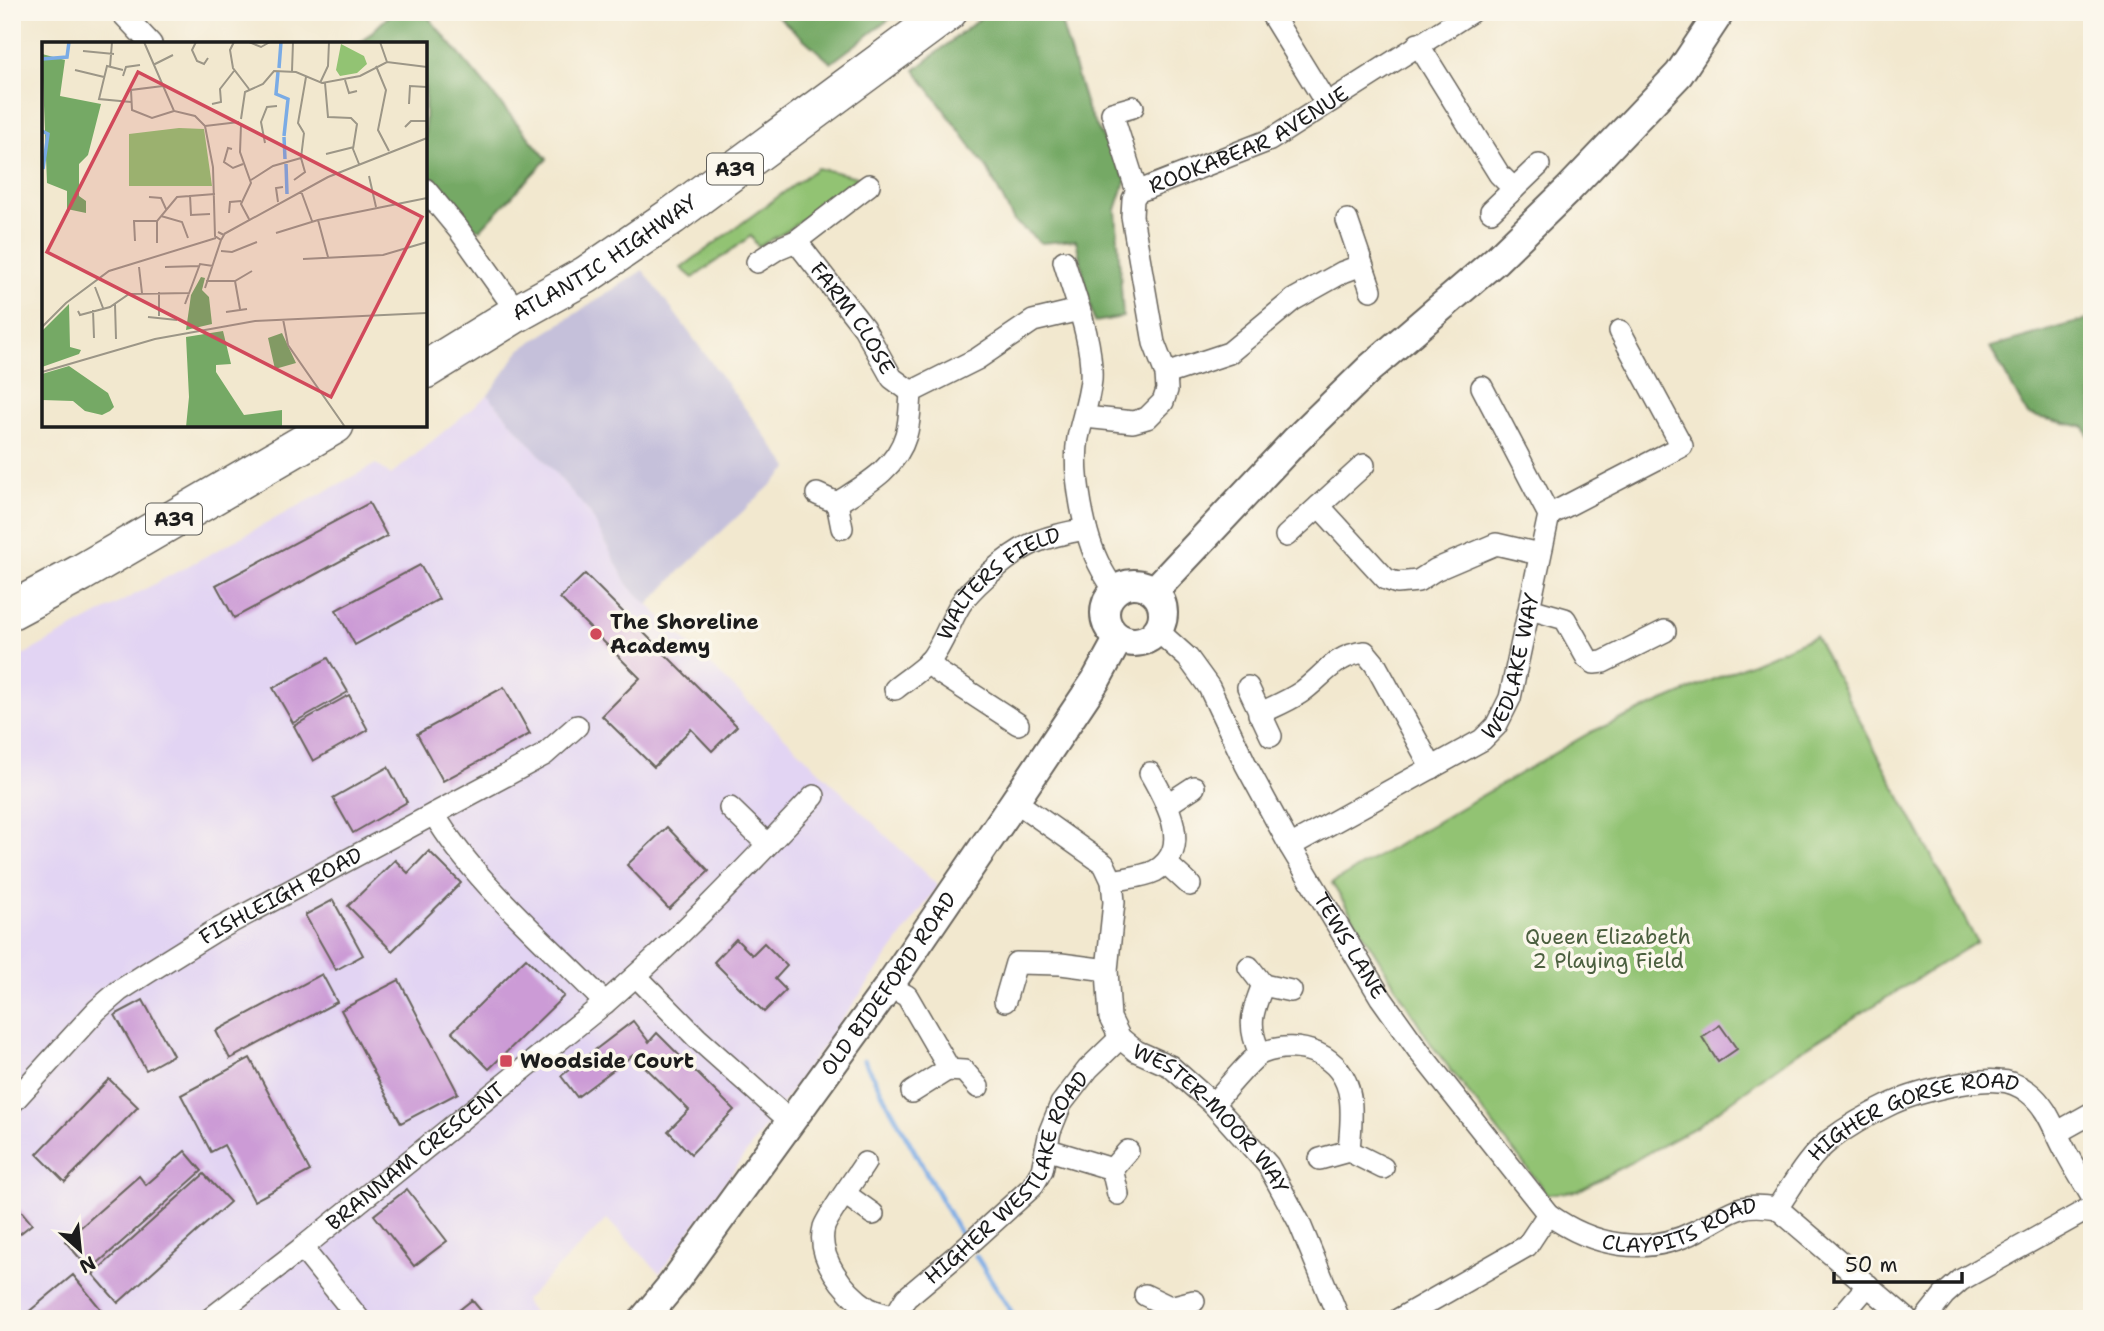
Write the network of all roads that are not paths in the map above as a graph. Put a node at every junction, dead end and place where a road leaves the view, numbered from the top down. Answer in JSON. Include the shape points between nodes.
{"nodes":[{"id":1,"x":121,"y":12,"type":"edge"},
{"id":2,"x":948,"y":12,"type":"edge"},
{"id":3,"x":1270,"y":12,"type":"edge"},
{"id":4,"x":1471,"y":12,"type":"edge"},
{"id":5,"x":1720,"y":12,"type":"edge"},
{"id":6,"x":149,"y":42,"type":"edge"},
{"id":7,"x":1418,"y":44,"type":"junction"},
{"id":8,"x":1326,"y":103,"type":"junction"},
{"id":9,"x":1133,"y":107,"type":"dead end"},
{"id":10,"x":1539,"y":165,"type":"dead end"},
{"id":11,"x":869,"y":185,"type":"dead end"},
{"id":12,"x":1514,"y":190,"type":"junction"},
{"id":13,"x":427,"y":191,"type":"edge"},
{"id":14,"x":1137,"y":192,"type":"junction"},
{"id":15,"x":1491,"y":211,"type":"dead end"},
{"id":16,"x":1347,"y":220,"type":"dead end"},
{"id":17,"x":796,"y":241,"type":"junction"},
{"id":18,"x":1064,"y":261,"type":"dead end"},
{"id":19,"x":757,"y":262,"type":"dead end"},
{"id":20,"x":1362,"y":265,"type":"junction"},
{"id":21,"x":1371,"y":290,"type":"dead end"},
{"id":22,"x":1079,"y":310,"type":"junction"},
{"id":23,"x":514,"y":315,"type":"junction"},
{"id":24,"x":1620,"y":331,"type":"dead end"},
{"id":25,"x":427,"y":369,"type":"edge"},
{"id":26,"x":1166,"y":374,"type":"junction"},
{"id":27,"x":1482,"y":387,"type":"dead end"},
{"id":28,"x":911,"y":392,"type":"junction"},
{"id":29,"x":1085,"y":417,"type":"junction"},
{"id":30,"x":332,"y":427,"type":"edge"},
{"id":31,"x":1364,"y":465,"type":"dead end"},
{"id":32,"x":817,"y":494,"type":"dead end"},
{"id":33,"x":837,"y":503,"type":"junction"},
{"id":34,"x":1319,"y":506,"type":"junction"},
{"id":35,"x":1549,"y":514,"type":"junction"},
{"id":36,"x":842,"y":528,"type":"dead end"},
{"id":37,"x":1086,"y":529,"type":"junction"},
{"id":38,"x":1286,"y":536,"type":"dead end"},
{"id":39,"x":1539,"y":554,"type":"junction"},
{"id":40,"x":1115,"y":591,"type":"junction"},
{"id":41,"x":1154,"y":591,"type":"junction"},
{"id":42,"x":1530,"y":609,"type":"junction"},
{"id":43,"x":12,"y":610,"type":"edge"},
{"id":44,"x":1157,"y":631,"type":"junction"},
{"id":45,"x":1665,"y":631,"type":"dead end"},
{"id":46,"x":1119,"y":638,"type":"junction"},
{"id":47,"x":928,"y":662,"type":"junction"},
{"id":48,"x":1248,"y":687,"type":"dead end"},
{"id":49,"x":895,"y":689,"type":"dead end"},
{"id":50,"x":1259,"y":714,"type":"junction"},
{"id":51,"x":1018,"y":724,"type":"dead end"},
{"id":52,"x":577,"y":726,"type":"dead end"},
{"id":53,"x":1271,"y":736,"type":"dead end"},
{"id":54,"x":1432,"y":768,"type":"junction"},
{"id":55,"x":1150,"y":773,"type":"dead end"},
{"id":56,"x":1194,"y":787,"type":"dead end"},
{"id":57,"x":814,"y":796,"type":"dead end"},
{"id":58,"x":1015,"y":802,"type":"junction"},
{"id":59,"x":1168,"y":804,"type":"junction"},
{"id":60,"x":730,"y":808,"type":"dead end"},
{"id":61,"x":433,"y":814,"type":"junction"},
{"id":62,"x":767,"y":844,"type":"junction"},
{"id":63,"x":1290,"y":846,"type":"junction"},
{"id":64,"x":1166,"y":863,"type":"junction"},
{"id":65,"x":1112,"y":881,"type":"junction"},
{"id":66,"x":1190,"y":885,"type":"dead end"},
{"id":67,"x":1249,"y":967,"type":"dead end"},
{"id":68,"x":1107,"y":970,"type":"junction"},
{"id":69,"x":636,"y":976,"type":"junction"},
{"id":70,"x":1263,"y":985,"type":"junction"},
{"id":71,"x":889,"y":986,"type":"junction"},
{"id":72,"x":1291,"y":991,"type":"dead end"},
{"id":73,"x":1005,"y":1001,"type":"dead end"},
{"id":74,"x":605,"y":1003,"type":"junction"},
{"id":75,"x":1120,"y":1038,"type":"junction"},
{"id":76,"x":1260,"y":1053,"type":"junction"},
{"id":77,"x":947,"y":1070,"type":"junction"},
{"id":78,"x":978,"y":1087,"type":"dead end"},
{"id":79,"x":912,"y":1091,"type":"dead end"},
{"id":80,"x":12,"y":1103,"type":"edge"},
{"id":81,"x":1213,"y":1104,"type":"junction"},
{"id":82,"x":2092,"y":1114,"type":"edge"},
{"id":83,"x":790,"y":1121,"type":"junction"},
{"id":84,"x":2058,"y":1132,"type":"junction"},
{"id":85,"x":1046,"y":1149,"type":"junction"},
{"id":86,"x":1128,"y":1151,"type":"dead end"},
{"id":87,"x":1349,"y":1151,"type":"junction"},
{"id":88,"x":1320,"y":1159,"type":"dead end"},
{"id":89,"x":865,"y":1163,"type":"dead end"},
{"id":90,"x":1383,"y":1168,"type":"dead end"},
{"id":91,"x":1112,"y":1170,"type":"junction"},
{"id":92,"x":845,"y":1194,"type":"junction"},
{"id":93,"x":1118,"y":1194,"type":"dead end"},
{"id":94,"x":2092,"y":1197,"type":"edge"},
{"id":95,"x":2092,"y":1207,"type":"edge"},
{"id":96,"x":1777,"y":1208,"type":"junction"},
{"id":97,"x":873,"y":1214,"type":"dead end"},
{"id":98,"x":1548,"y":1214,"type":"junction"},
{"id":99,"x":1581,"y":1235,"type":"joint"},
{"id":100,"x":302,"y":1248,"type":"junction"},
{"id":101,"x":1868,"y":1285,"type":"junction"},
{"id":102,"x":1145,"y":1294,"type":"dead end"},
{"id":103,"x":1194,"y":1301,"type":"dead end"},
{"id":104,"x":1168,"y":1313,"type":"edge"},
{"id":105,"x":893,"y":1318,"type":"edge"},
{"id":106,"x":210,"y":1319,"type":"edge"},
{"id":107,"x":359,"y":1319,"type":"edge"},
{"id":108,"x":644,"y":1319,"type":"edge"},
{"id":109,"x":1339,"y":1319,"type":"edge"},
{"id":110,"x":1399,"y":1319,"type":"edge"},
{"id":111,"x":1839,"y":1319,"type":"edge"},
{"id":112,"x":1906,"y":1319,"type":"edge"},
{"id":113,"x":1925,"y":1319,"type":"edge"}],
"edges":[{"from":1,"to":6,"type":"street"},
{"from":2,"to":23,"type":"highway","name":"ATLANTIC HIGHWAY","number":"A39","via":[[672,216],[586,275]]},
{"from":3,"to":8,"type":"street"},
{"from":4,"to":7,"type":"street","name":"ROOKABEAR AVENUE"},
{"from":5,"to":41,"type":"street","via":[[1679,74],[1568,190],[1496,260],[1370,368]]},
{"from":7,"to":8,"type":"street","name":"ROOKABEAR AVENUE"},
{"from":7,"to":12,"type":"street","via":[[1499,174]]},
{"from":8,"to":14,"type":"street","name":"ROOKABEAR AVENUE","via":[[1270,140]]},
{"from":9,"to":14,"type":"street","via":[[1112,113]]},
{"from":10,"to":12,"type":"street"},
{"from":11,"to":17,"type":"street","name":"FARM CLOSE"},
{"from":12,"to":15,"type":"street"},
{"from":13,"to":23,"type":"street","via":[[508,299]]},
{"from":14,"to":26,"type":"street","name":"ROOKABEAR AVENUE","via":[[1132,216],[1154,343]]},
{"from":16,"to":20,"type":"street"},
{"from":17,"to":19,"type":"street","name":"FARM CLOSE"},
{"from":17,"to":28,"type":"street","name":"FARM CLOSE","via":[[864,328],[892,378]]},
{"from":18,"to":22,"type":"street"},
{"from":20,"to":21,"type":"street"},
{"from":20,"to":26,"type":"street","via":[[1293,300],[1229,352]]},
{"from":22,"to":28,"type":"street","name":"FARM CLOSE","via":[[1033,321],[977,359]]},
{"from":22,"to":29,"type":"street","via":[[1091,380]]},
{"from":23,"to":25,"type":"highway","name":"ATLANTIC HIGHWAY","number":"A39"},
{"from":24,"to":35,"type":"street","via":[[1682,446]]},
{"from":26,"to":29,"type":"street","via":[[1163,402],[1147,418],[1133,422]]},
{"from":27,"to":35,"type":"street"},
{"from":28,"to":33,"type":"street","name":"FARM CLOSE","via":[[907,433],[894,460]]},
{"from":29,"to":37,"type":"street","via":[[1077,464]]},
{"from":30,"to":43,"type":"highway","number":"A39"},
{"from":31,"to":34,"type":"street"},
{"from":32,"to":33,"type":"street"},
{"from":33,"to":36,"type":"street"},
{"from":34,"to":38,"type":"street"},
{"from":34,"to":39,"type":"street","via":[[1386,579],[1396,583],[1418,581],[1496,544]]},
{"from":35,"to":39,"type":"street","name":"WEDLAKE WAY"},
{"from":37,"to":40,"type":"street","via":[[1100,568]]},
{"from":37,"to":47,"type":"street","name":"WALTERS FIELD","via":[[1052,535],[1013,553],[971,590]]},
{"from":39,"to":42,"type":"street","name":"WEDLAKE WAY"},
{"from":40,"to":41,"type":"street","via":[[1136,584]]},
{"from":40,"to":46,"type":"street","via":[[1105,610],[1111,631]]},
{"from":41,"to":44,"type":"street","via":[[1163,613]]},
{"from":42,"to":45,"type":"street","via":[[1565,620],[1594,663]]},
{"from":42,"to":54,"type":"street","name":"WEDLAKE WAY","via":[[1504,713],[1482,740]]},
{"from":44,"to":46,"type":"street","via":[[1138,642]]},
{"from":44,"to":63,"type":"street","name":"TEWS LANE","via":[[1188,658],[1209,687]]},
{"from":46,"to":58,"type":"street","name":"OLD BIDEFORD ROAD"},
{"from":47,"to":49,"type":"street","name":"WALTERS FIELD"},
{"from":47,"to":51,"type":"street","name":"WALTERS FIELD"},
{"from":48,"to":50,"type":"street"},
{"from":50,"to":53,"type":"street"},
{"from":50,"to":54,"type":"street","via":[[1301,693],[1326,669],[1366,652]]},
{"from":52,"to":61,"type":"street","name":"FISHLEIGH ROAD","via":[[544,755]]},
{"from":54,"to":63,"type":"street","name":"WEDLAKE WAY"},
{"from":55,"to":59,"type":"street"},
{"from":56,"to":59,"type":"street"},
{"from":57,"to":62,"type":"street","name":"BRANNAM CRESCENT"},
{"from":58,"to":65,"type":"street","via":[[1104,864]]},
{"from":58,"to":71,"type":"street","name":"OLD BIDEFORD ROAD"},
{"from":59,"to":64,"type":"street","via":[[1176,844]]},
{"from":60,"to":62,"type":"street"},
{"from":61,"to":74,"type":"street","via":[[448,840]]},
{"from":61,"to":80,"type":"street","name":"FISHLEIGH ROAD","via":[[200,939],[119,991]]},
{"from":62,"to":69,"type":"street","name":"BRANNAM CRESCENT"},
{"from":63,"to":98,"type":"street","name":"TEWS LANE","via":[[1381,998]]},
{"from":64,"to":65,"type":"street","via":[[1153,872]]},
{"from":64,"to":66,"type":"street"},
{"from":65,"to":68,"type":"street","name":"WESTER-MOOR WAY"},
{"from":67,"to":70,"type":"street"},
{"from":68,"to":73,"type":"street","via":[[1011,955]]},
{"from":68,"to":75,"type":"street","name":"WESTER-MOOR WAY","via":[[1110,1018]]},
{"from":69,"to":74,"type":"street","name":"BRANNAM CRESCENT"},
{"from":69,"to":83,"type":"street"},
{"from":70,"to":72,"type":"street"},
{"from":70,"to":76,"type":"street","via":[[1251,1034]]},
{"from":71,"to":77,"type":"street","via":[[907,996]]},
{"from":71,"to":83,"type":"street","name":"OLD BIDEFORD ROAD"},
{"from":74,"to":100,"type":"street","name":"BRANNAM CRESCENT"},
{"from":75,"to":81,"type":"street","name":"WESTER-MOOR WAY","via":[[1136,1051],[1170,1066]]},
{"from":75,"to":85,"type":"street","name":"HIGHER WESTLAKE ROAD","via":[[1061,1104]]},
{"from":76,"to":81,"type":"street"},
{"from":76,"to":87,"type":"street","via":[[1293,1047],[1310,1050],[1343,1072],[1350,1097]]},
{"from":77,"to":78,"type":"street","via":[[964,1072]]},
{"from":77,"to":79,"type":"street"},
{"from":81,"to":109,"type":"street","name":"WESTER-MOOR WAY","via":[[1268,1165],[1299,1223]]},
{"from":82,"to":84,"type":"street"},
{"from":83,"to":108,"type":"street","name":"OLD BIDEFORD ROAD"},
{"from":84,"to":94,"type":"street","name":"HIGHER GORSE ROAD"},
{"from":84,"to":96,"type":"street","name":"HIGHER GORSE ROAD","via":[[2040,1103],[2012,1084],[1983,1081],[1916,1094],[1830,1140]]},
{"from":85,"to":91,"type":"street"},
{"from":85,"to":105,"type":"street","name":"HIGHER WESTLAKE ROAD","via":[[1042,1170],[1032,1186],[906,1297]]},
{"from":86,"to":91,"type":"street"},
{"from":87,"to":88,"type":"street"},
{"from":87,"to":90,"type":"street"},
{"from":89,"to":92,"type":"street"},
{"from":91,"to":93,"type":"street"},
{"from":92,"to":97,"type":"street"},
{"from":92,"to":105,"type":"street","via":[[824,1226],[823,1246],[847,1290],[870,1310]]},
{"from":95,"to":113,"type":"street","via":[[1961,1280]]},
{"from":96,"to":99,"type":"street","name":"CLAYPITS ROAD","via":[[1744,1205],[1682,1238],[1661,1243],[1620,1245]]},
{"from":96,"to":101,"type":"street","name":"CLAYPITS ROAD"},
{"from":98,"to":99,"type":"street","name":"TEWS LANE"},
{"from":98,"to":110,"type":"street","via":[[1527,1247]]},
{"from":100,"to":106,"type":"street","name":"BRANNAM CRESCENT"},
{"from":100,"to":107,"type":"street"},
{"from":101,"to":111,"type":"street"},
{"from":101,"to":112,"type":"street","name":"CLAYPITS ROAD"},
{"from":102,"to":104,"type":"street"},
{"from":103,"to":104,"type":"street"}]}
